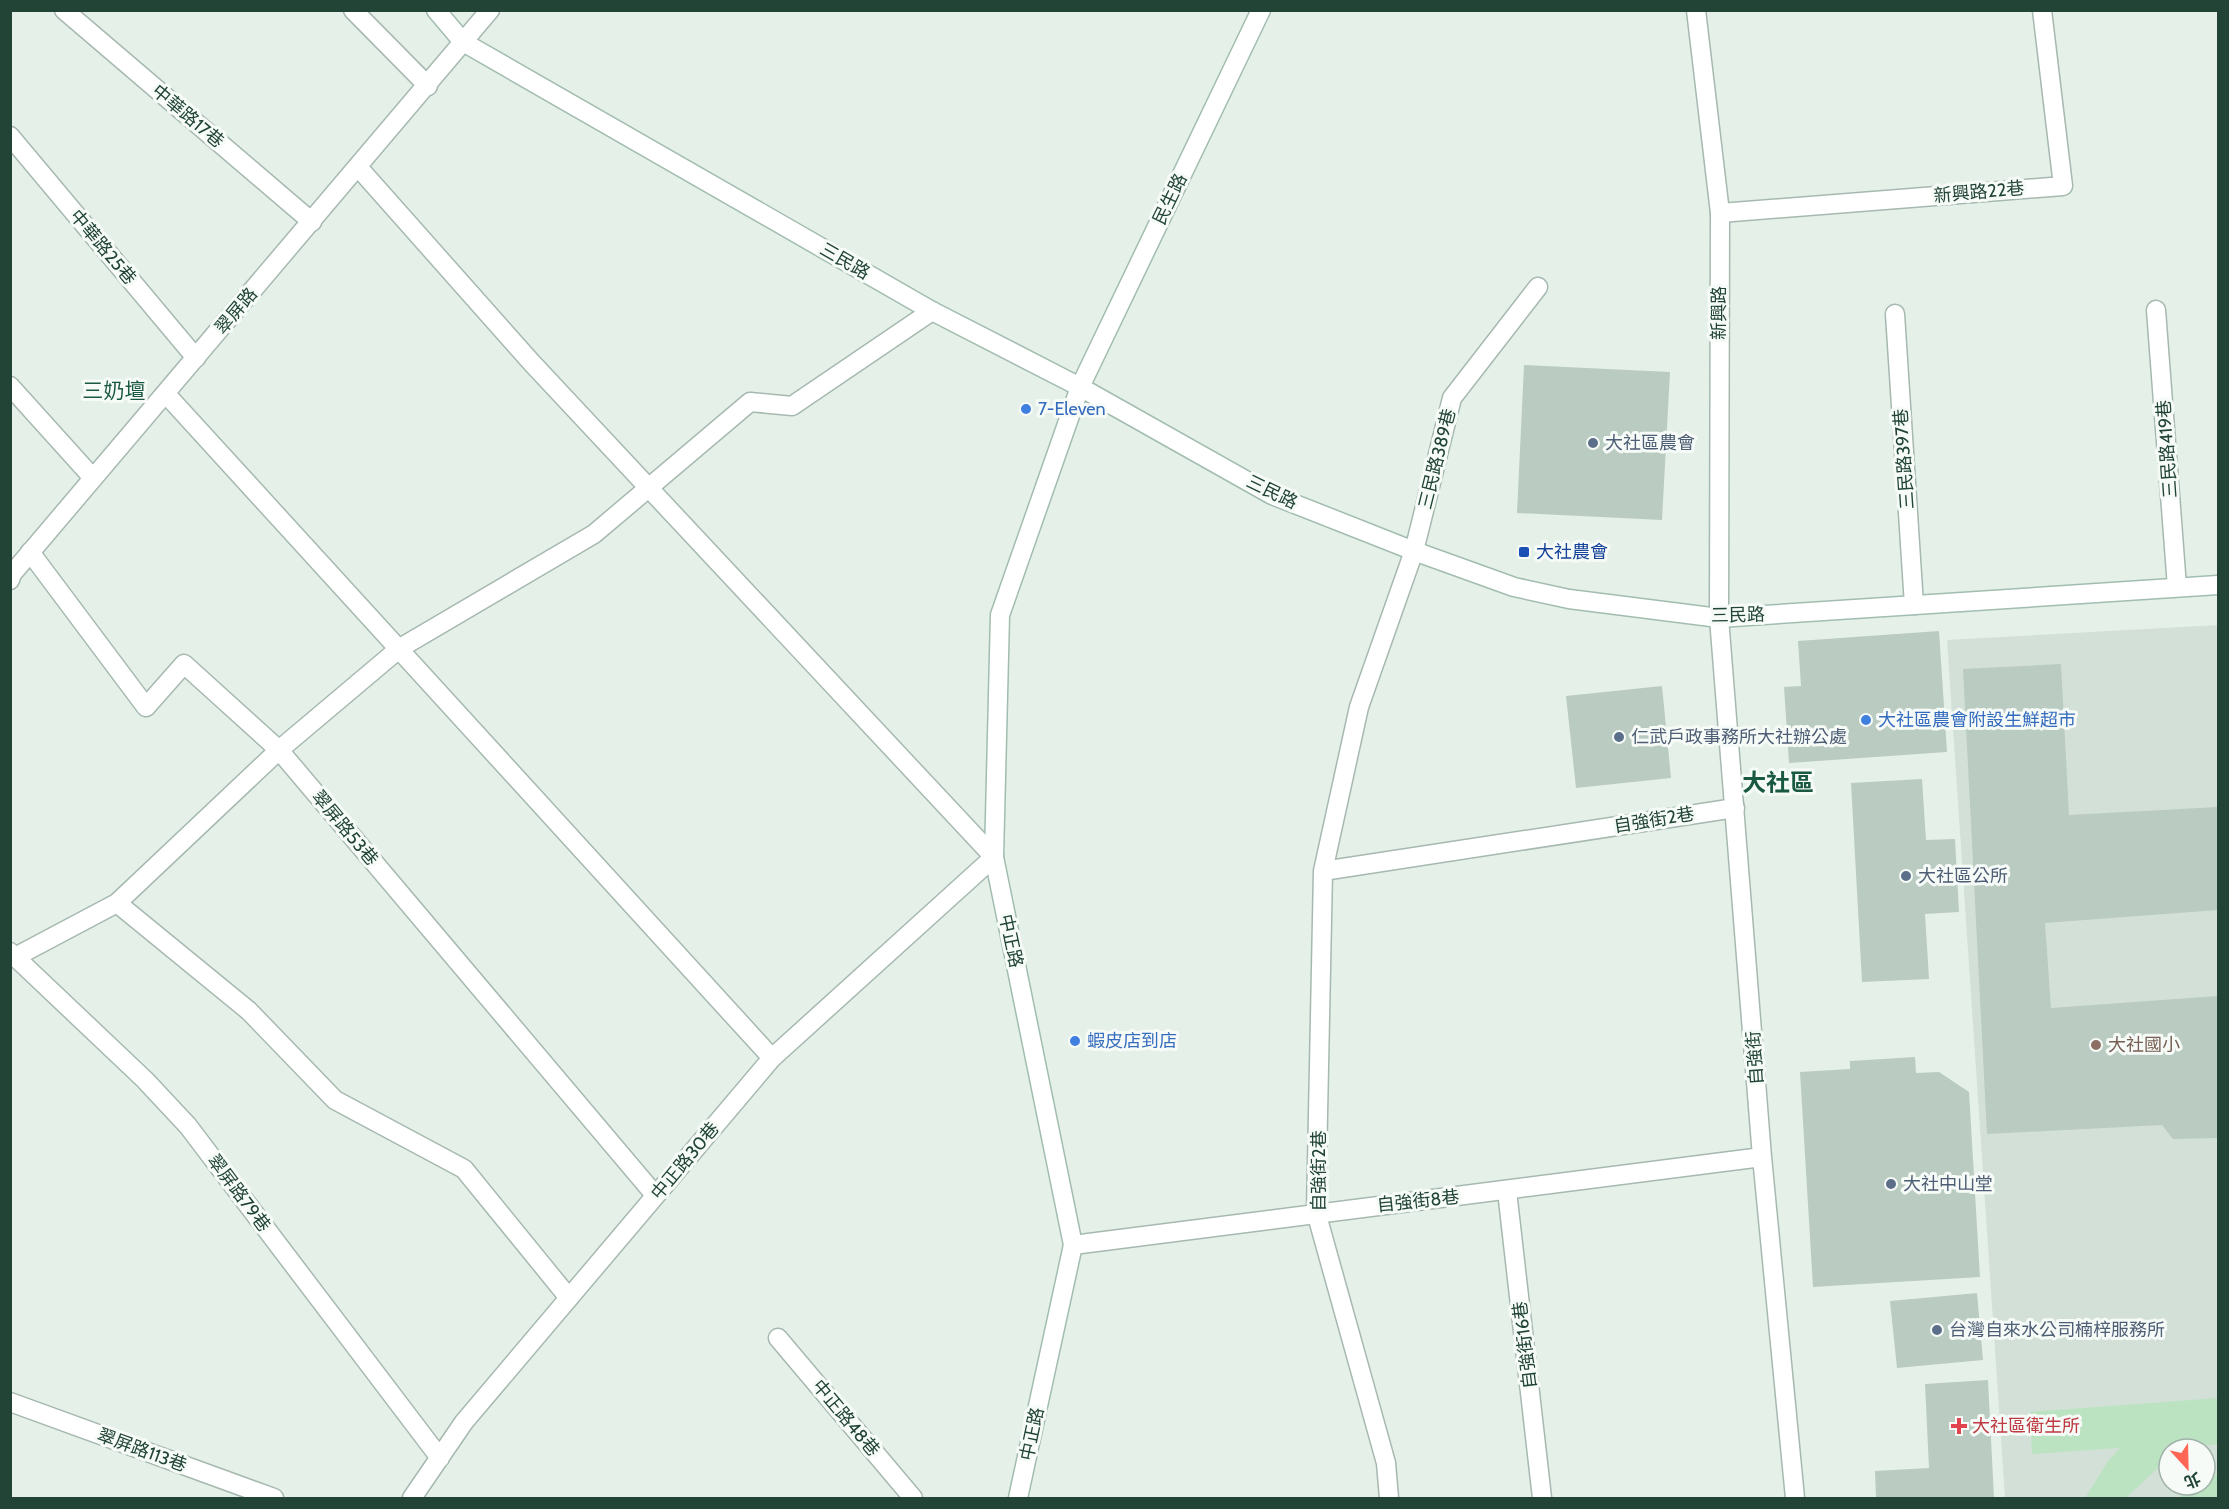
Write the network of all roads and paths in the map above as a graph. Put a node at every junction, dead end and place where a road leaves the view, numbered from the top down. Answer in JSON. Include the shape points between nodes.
{"nodes":[{"id":1,"x":64,"y":10,"type":"edge"},
{"id":2,"x":353,"y":10,"type":"edge"},
{"id":3,"x":436,"y":10,"type":"edge"},
{"id":4,"x":490,"y":10,"type":"edge"},
{"id":5,"x":1261,"y":10,"type":"edge"},
{"id":6,"x":1696,"y":10,"type":"edge"},
{"id":7,"x":2042,"y":10,"type":"edge"},
{"id":8,"x":463,"y":42,"type":"junction"},
{"id":9,"x":428,"y":86,"type":"junction"},
{"id":10,"x":10,"y":136,"type":"edge"},
{"id":11,"x":358,"y":167,"type":"junction"},
{"id":12,"x":1719,"y":213,"type":"junction"},
{"id":13,"x":312,"y":222,"type":"junction"},
{"id":14,"x":1538,"y":287,"type":"dead end"},
{"id":15,"x":2156,"y":310,"type":"dead end"},
{"id":16,"x":932,"y":311,"type":"junction"},
{"id":17,"x":1895,"y":314,"type":"dead end"},
{"id":18,"x":196,"y":358,"type":"junction"},
{"id":19,"x":10,"y":386,"type":"edge"},
{"id":20,"x":1080,"y":387,"type":"junction"},
{"id":21,"x":165,"y":394,"type":"junction"},
{"id":22,"x":93,"y":478,"type":"junction"},
{"id":23,"x":650,"y":487,"type":"junction"},
{"id":24,"x":1414,"y":551,"type":"junction"},
{"id":25,"x":30,"y":552,"type":"junction"},
{"id":26,"x":11,"y":576,"type":"edge"},
{"id":27,"x":2218,"y":585,"type":"edge"},
{"id":28,"x":2177,"y":587,"type":"junction"},
{"id":29,"x":1914,"y":604,"type":"junction"},
{"id":30,"x":1719,"y":618,"type":"junction"},
{"id":31,"x":400,"y":648,"type":"junction"},
{"id":32,"x":279,"y":750,"type":"junction"},
{"id":33,"x":1736,"y":808,"type":"junction"},
{"id":34,"x":994,"y":857,"type":"junction"},
{"id":35,"x":1323,"y":870,"type":"junction"},
{"id":36,"x":117,"y":903,"type":"junction"},
{"id":37,"x":14,"y":954,"type":"edge"},
{"id":38,"x":772,"y":1058,"type":"junction"},
{"id":39,"x":1762,"y":1156,"type":"junction"},
{"id":40,"x":1507,"y":1191,"type":"junction"},
{"id":41,"x":655,"y":1195,"type":"junction"},
{"id":42,"x":1316,"y":1212,"type":"junction"},
{"id":43,"x":1073,"y":1245,"type":"junction"},
{"id":44,"x":569,"y":1298,"type":"junction"},
{"id":45,"x":778,"y":1338,"type":"dead end"},
{"id":46,"x":10,"y":1402,"type":"edge"},
{"id":47,"x":440,"y":1458,"type":"junction"},
{"id":48,"x":274,"y":1498,"type":"edge"},
{"id":49,"x":412,"y":1498,"type":"edge"},
{"id":50,"x":913,"y":1498,"type":"edge"},
{"id":51,"x":1018,"y":1498,"type":"edge"},
{"id":52,"x":1389,"y":1498,"type":"edge"},
{"id":53,"x":1542,"y":1498,"type":"edge"},
{"id":54,"x":1795,"y":1498,"type":"edge"}],
"edges":[{"from":1,"to":13,"type":"street","name":"中華路17巷"},
{"from":2,"to":9,"type":"street"},
{"from":3,"to":8,"type":"street","name":"三民路"},
{"from":4,"to":8,"type":"street","name":"翠屏路"},
{"from":5,"to":20,"type":"street","name":"民生路"},
{"from":6,"to":12,"type":"street","name":"新興路"},
{"from":7,"to":12,"type":"street","name":"新興路22巷","via":[[2063,186]]},
{"from":8,"to":9,"type":"street","name":"翠屏路"},
{"from":8,"to":16,"type":"street","name":"三民路"},
{"from":9,"to":11,"type":"street","name":"翠屏路"},
{"from":10,"to":18,"type":"street","name":"中華路25巷"},
{"from":11,"to":13,"type":"street","name":"翠屏路"},
{"from":11,"to":23,"type":"street","via":[[531,362]]},
{"from":12,"to":30,"type":"street","name":"新興路"},
{"from":13,"to":18,"type":"street","name":"翠屏路"},
{"from":14,"to":24,"type":"street","name":"三民路389巷","via":[[1452,398]]},
{"from":15,"to":28,"type":"street","name":"三民路419巷"},
{"from":16,"to":20,"type":"street","name":"三民路"},
{"from":16,"to":23,"type":"street","via":[[792,406],[750,402]]},
{"from":17,"to":29,"type":"street","name":"三民路397巷"},
{"from":18,"to":21,"type":"street","name":"翠屏路"},
{"from":19,"to":22,"type":"street"},
{"from":20,"to":24,"type":"street","name":"三民路","via":[[1272,495]]},
{"from":20,"to":34,"type":"street","name":"中正路","via":[[1000,615]]},
{"from":21,"to":22,"type":"street","name":"翠屏路"},
{"from":21,"to":31,"type":"street"},
{"from":22,"to":25,"type":"street","name":"翠屏路"},
{"from":23,"to":31,"type":"street","via":[[594,534]]},
{"from":23,"to":34,"type":"street"},
{"from":24,"to":30,"type":"street","name":"三民路","via":[[1514,587]]},
{"from":24,"to":35,"type":"street","name":"自強街2巷","via":[[1359,707]]},
{"from":25,"to":26,"type":"street","name":"翠屏路"},
{"from":25,"to":32,"type":"street","name":"翠屏路53巷","via":[[146,707],[184,664]]},
{"from":27,"to":28,"type":"street","name":"三民路"},
{"from":28,"to":29,"type":"street","name":"三民路"},
{"from":29,"to":30,"type":"street","name":"三民路"},
{"from":30,"to":33,"type":"street","name":"自強街"},
{"from":31,"to":32,"type":"street"},
{"from":31,"to":38,"type":"street"},
{"from":32,"to":36,"type":"street"},
{"from":32,"to":41,"type":"street","name":"翠屏路53巷"},
{"from":33,"to":35,"type":"street","name":"自強街2巷"},
{"from":33,"to":39,"type":"street","name":"自強街"},
{"from":34,"to":38,"type":"street","name":"中正路30巷"},
{"from":34,"to":43,"type":"street","name":"中正路"},
{"from":35,"to":42,"type":"street","name":"自強街2巷"},
{"from":36,"to":37,"type":"street"},
{"from":36,"to":44,"type":"street","via":[[249,1011],[334,1100],[464,1169]]},
{"from":37,"to":47,"type":"street","name":"翠屏路79巷","via":[[188,1126]]},
{"from":38,"to":41,"type":"street","name":"中正路30巷"},
{"from":39,"to":40,"type":"street","name":"自強街8巷"},
{"from":39,"to":54,"type":"street","name":"自強街"},
{"from":40,"to":42,"type":"street","name":"自強街8巷"},
{"from":40,"to":53,"type":"street","name":"自強街16巷"},
{"from":41,"to":44,"type":"street","name":"中正路30巷"},
{"from":42,"to":43,"type":"street","name":"自強街8巷"},
{"from":42,"to":52,"type":"street","name":"自強街2巷","via":[[1386,1463]]},
{"from":43,"to":51,"type":"street","name":"中正路"},
{"from":44,"to":47,"type":"street","name":"中正路30巷","via":[[464,1422]]},
{"from":45,"to":50,"type":"street","name":"中正路48巷"},
{"from":46,"to":48,"type":"street","name":"翠屏路113巷"},
{"from":47,"to":49,"type":"street","name":"中正路30巷"}]}
